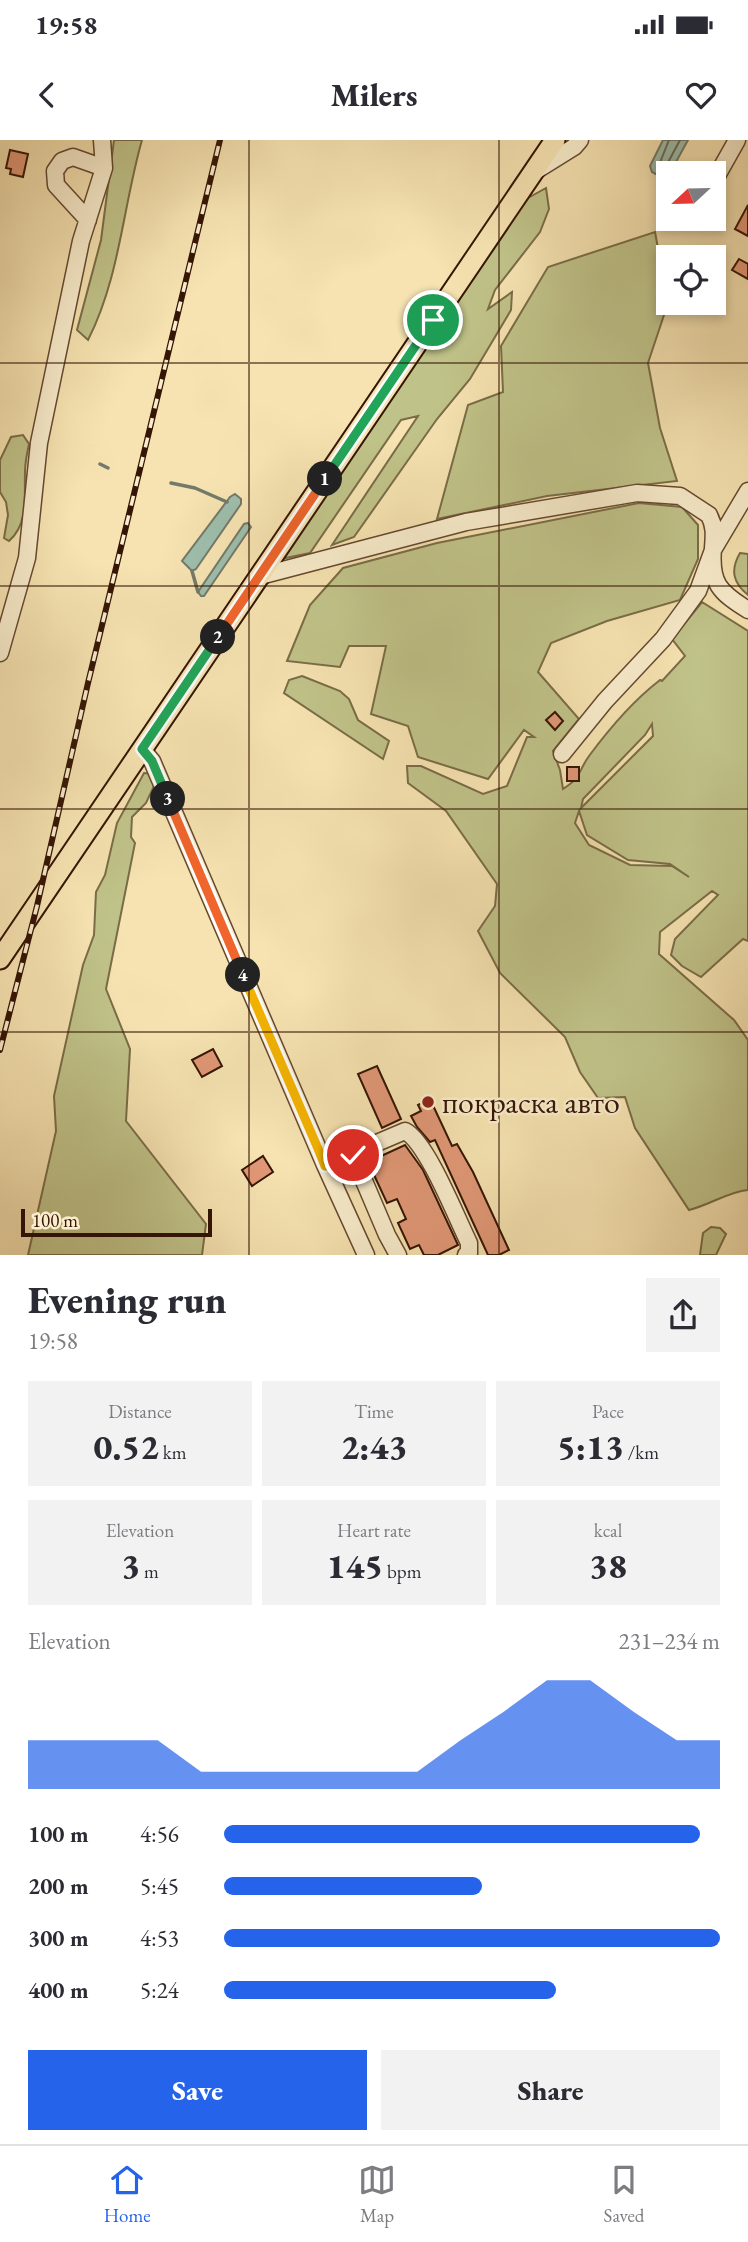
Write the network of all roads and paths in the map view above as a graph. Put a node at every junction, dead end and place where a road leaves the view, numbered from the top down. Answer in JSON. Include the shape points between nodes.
{"nodes":[{"id":1,"x":102,"y":140,"type":"edge"},
{"id":2,"x":555,"y":140,"type":"edge"},
{"id":3,"x":580,"y":140,"type":"edge"},
{"id":4,"x":737,"y":140,"type":"edge"},
{"id":5,"x":725,"y":161,"type":"edge"},
{"id":6,"x":104,"y":169,"type":"junction"},
{"id":7,"x":535,"y":171,"type":"junction"},
{"id":8,"x":88,"y":220,"type":"junction"},
{"id":9,"x":748,"y":491,"type":"edge"},
{"id":10,"x":736,"y":511,"type":"junction"},
{"id":11,"x":709,"y":515,"type":"junction"},
{"id":12,"x":713,"y":550,"type":"junction"},
{"id":13,"x":260,"y":576,"type":"junction"},
{"id":14,"x":748,"y":610,"type":"edge"},
{"id":15,"x":0,"y":653,"type":"edge"},
{"id":16,"x":142,"y":749,"type":"junction"},
{"id":17,"x":562,"y":754,"type":"dead end"},
{"id":18,"x":0,"y":959,"type":"edge"},
{"id":19,"x":353,"y":1155,"type":"junction"},
{"id":20,"x":325,"y":1166,"type":"junction"},
{"id":21,"x":366,"y":1255,"type":"edge"},
{"id":22,"x":398,"y":1255,"type":"edge"},
{"id":23,"x":466,"y":1255,"type":"edge"}],
"edges":[{"from":1,"to":6,"type":"street"},
{"from":2,"to":7,"type":"main road"},
{"from":3,"to":7,"type":"street"},
{"from":4,"to":5,"type":"street"},
{"from":6,"to":8,"type":"street"},
{"from":6,"to":8,"type":"street","via":[[73,158],[62,161],[55,171],[56,185]]},
{"from":7,"to":13,"type":"main road"},
{"from":8,"to":15,"type":"street","via":[[38,443],[27,558]]},
{"from":9,"to":10,"type":"street"},
{"from":10,"to":11,"type":"street"},
{"from":10,"to":12,"type":"street"},
{"from":11,"to":12,"type":"street","via":[[715,531]]},
{"from":11,"to":13,"type":"street","via":[[680,496],[637,494],[466,523]]},
{"from":12,"to":14,"type":"street","via":[[717,586]]},
{"from":12,"to":17,"type":"street","via":[[698,591],[663,639]]},
{"from":13,"to":16,"type":"main road"},
{"from":16,"to":18,"type":"main road"},
{"from":16,"to":20,"type":"street","via":[[152,761]]},
{"from":19,"to":20,"type":"street"},
{"from":19,"to":22,"type":"street"},
{"from":19,"to":23,"type":"street","via":[[405,1131],[414,1135],[469,1244]]},
{"from":20,"to":21,"type":"street"}]}
